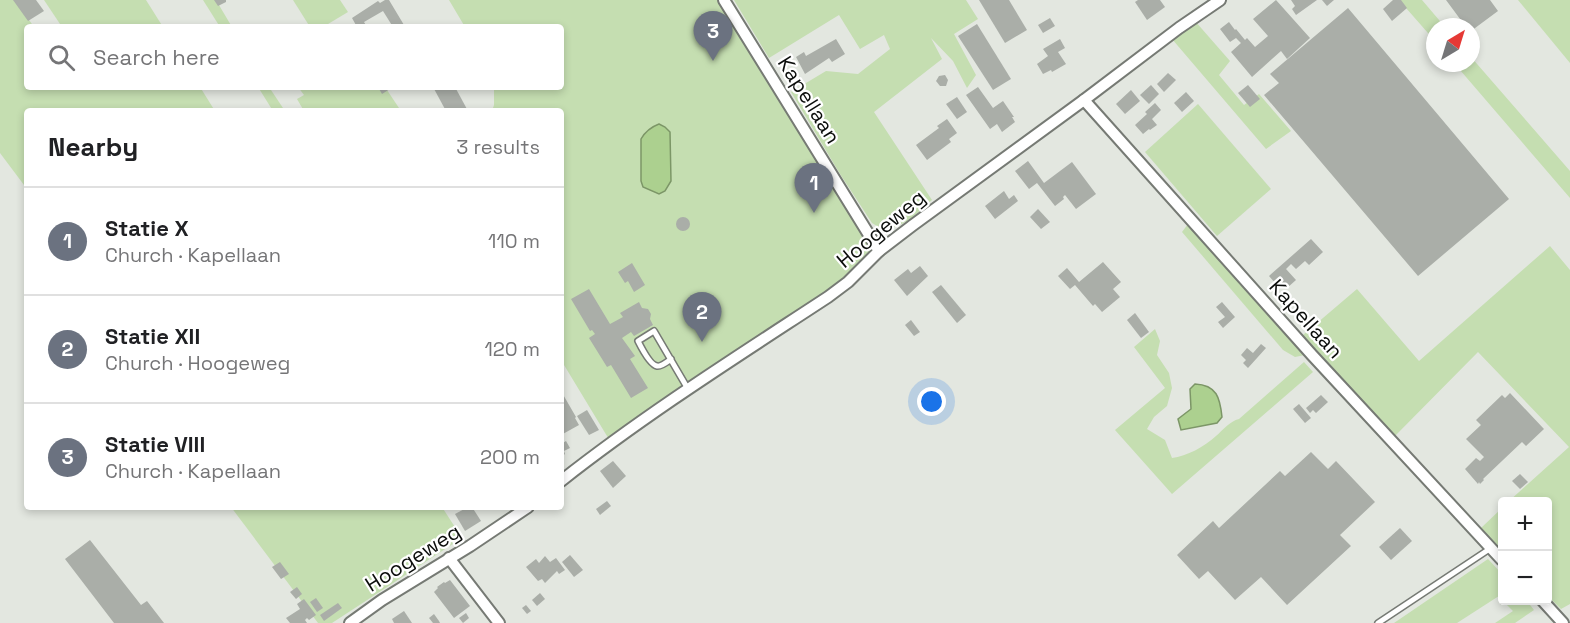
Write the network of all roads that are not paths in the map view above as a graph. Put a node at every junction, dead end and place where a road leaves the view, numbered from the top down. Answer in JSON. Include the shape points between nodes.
{"nodes":[{"id":1,"x":723,"y":0,"type":"edge"},
{"id":2,"x":1220,"y":0,"type":"edge"},
{"id":3,"x":1084,"y":100,"type":"junction"},
{"id":4,"x":879,"y":251,"type":"junction"},
{"id":5,"x":671,"y":360,"type":"junction"},
{"id":6,"x":688,"y":389,"type":"junction"},
{"id":7,"x":564,"y":479,"type":"edge"},
{"id":8,"x":523,"y":510,"type":"edge"},
{"id":9,"x":1491,"y":548,"type":"junction"},
{"id":10,"x":1498,"y":555,"type":"edge"},
{"id":11,"x":449,"y":558,"type":"junction"},
{"id":12,"x":1547,"y":605,"type":"edge"},
{"id":13,"x":350,"y":623,"type":"edge"},
{"id":14,"x":499,"y":623,"type":"edge"},
{"id":15,"x":1378,"y":623,"type":"edge"},
{"id":16,"x":1563,"y":623,"type":"edge"}],
"edges":[{"from":1,"to":4,"type":"street","name":"Kapellaan"},
{"from":2,"to":3,"type":"street","name":"Hoogeweg"},
{"from":3,"to":4,"type":"street","name":"Hoogeweg"},
{"from":3,"to":9,"type":"street","name":"Kapellaan"},
{"from":4,"to":6,"type":"street","name":"Hoogeweg","via":[[828,297]]},
{"from":5,"to":5,"type":"lane","via":[[654,331],[638,340],[656,366]]},
{"from":5,"to":6,"type":"lane"},
{"from":6,"to":7,"type":"street","name":"Hoogeweg"},
{"from":8,"to":11,"type":"street","name":"Hoogeweg"},
{"from":9,"to":10,"type":"street","name":"Kapellaan"},
{"from":9,"to":15,"type":"lane"},
{"from":11,"to":13,"type":"street","name":"Hoogeweg"},
{"from":11,"to":14,"type":"street"},
{"from":12,"to":16,"type":"street"}]}
